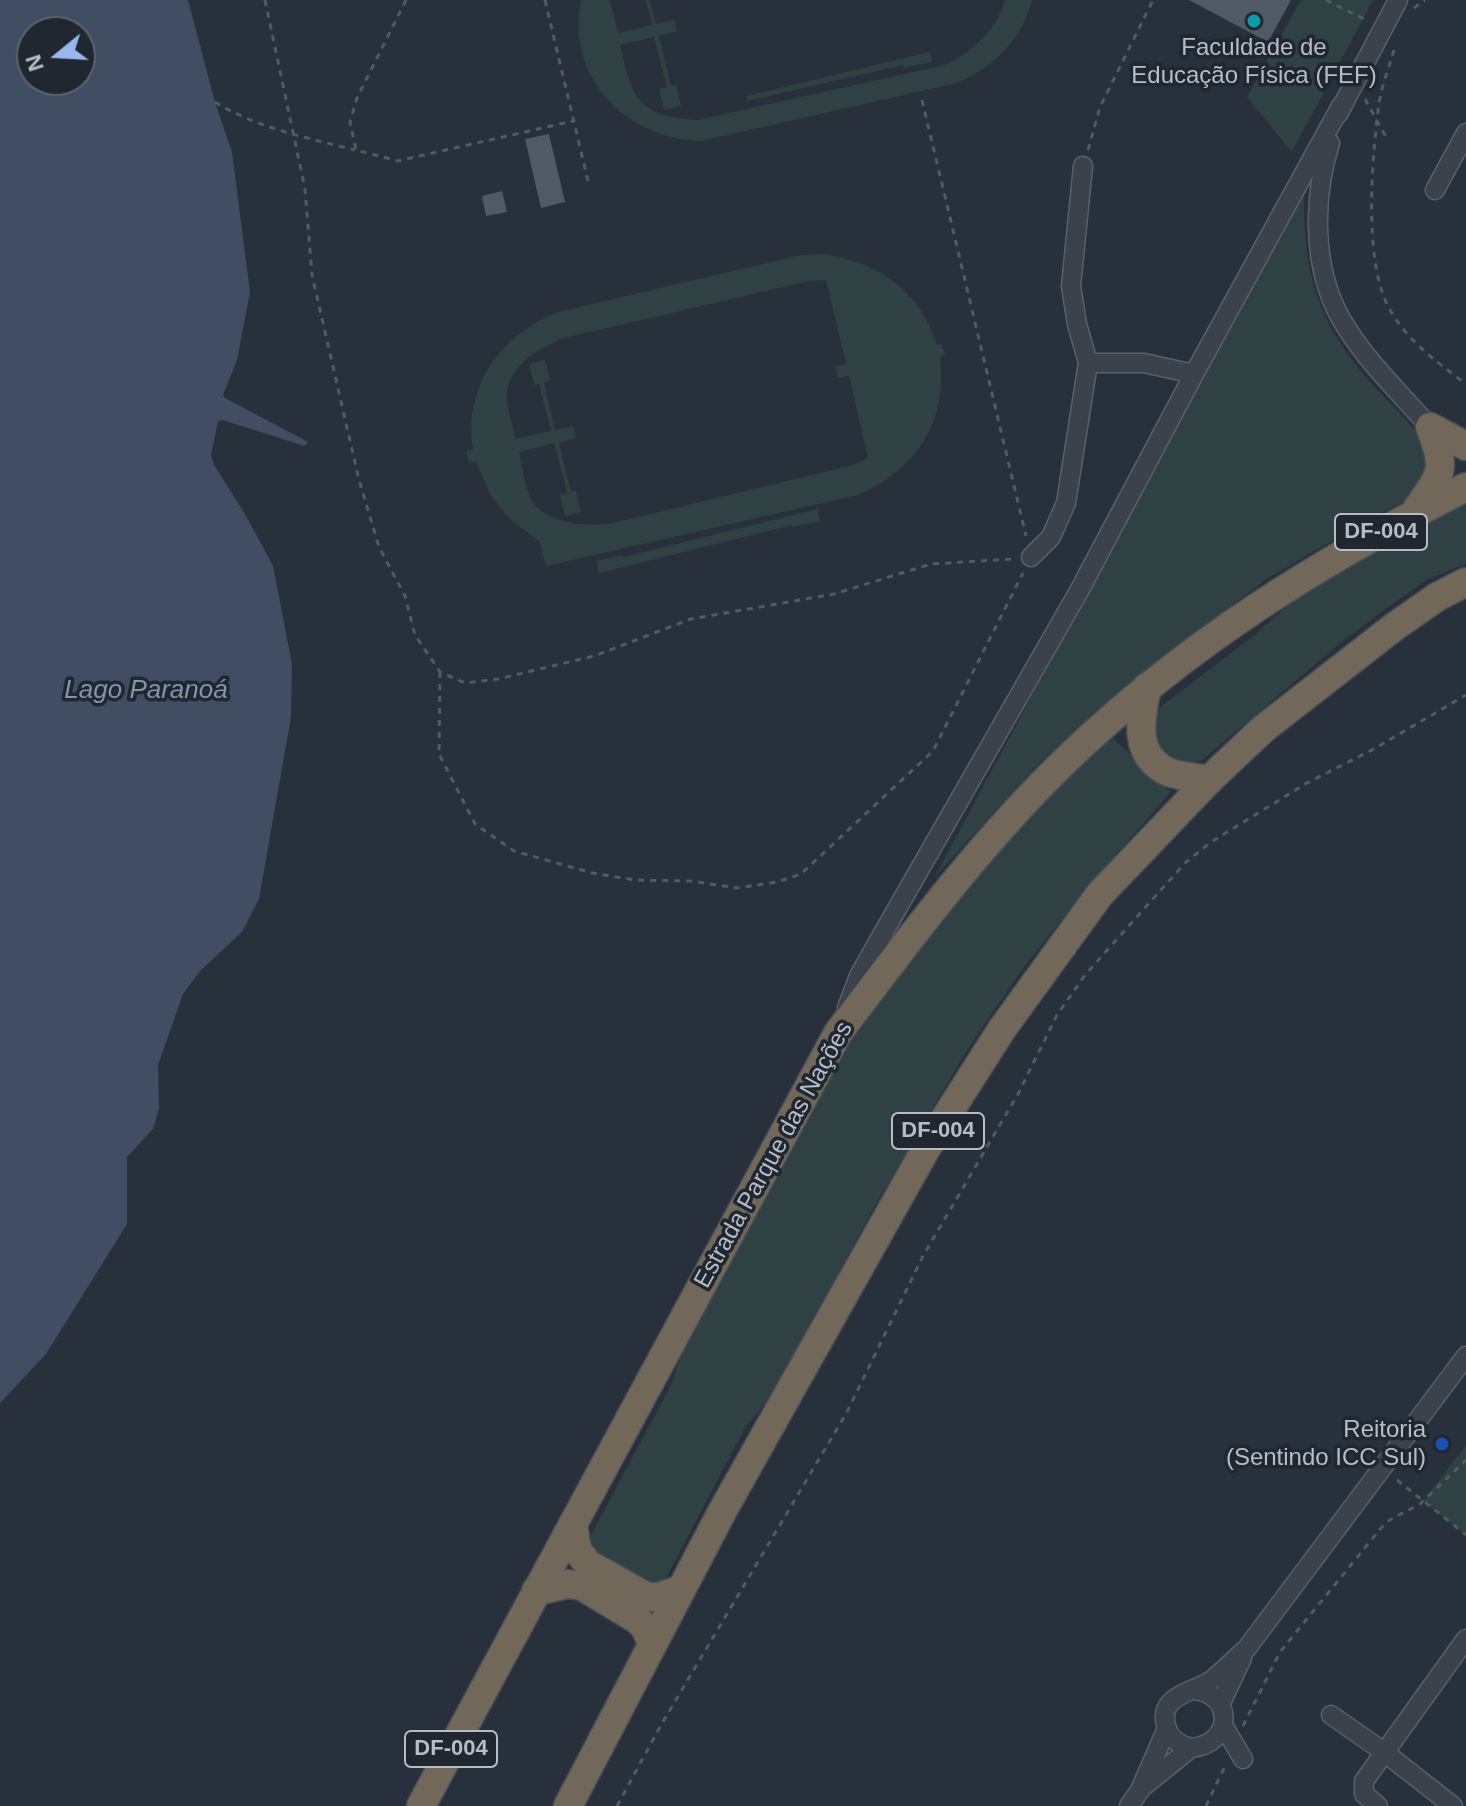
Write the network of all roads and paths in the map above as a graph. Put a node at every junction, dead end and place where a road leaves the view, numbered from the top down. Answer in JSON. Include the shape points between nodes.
{"nodes":[{"id":1,"x":265,"y":0,"type":"edge"},
{"id":2,"x":406,"y":0,"type":"edge"},
{"id":3,"x":545,"y":0,"type":"edge"},
{"id":4,"x":1153,"y":0,"type":"edge"},
{"id":5,"x":1326,"y":0,"type":"edge"},
{"id":6,"x":1425,"y":0,"type":"edge"},
{"id":7,"x":1402,"y":8,"type":"edge"},
{"id":8,"x":1364,"y":19,"type":"dead end"},
{"id":9,"x":1394,"y":48,"type":"dead end"},
{"id":10,"x":1363,"y":95,"type":"dead end"},
{"id":11,"x":922,"y":100,"type":"dead end"},
{"id":12,"x":215,"y":102,"type":"dead end"},
{"id":13,"x":1341,"y":106,"type":"junction"},
{"id":14,"x":573,"y":121,"type":"junction"},
{"id":15,"x":1377,"y":124,"type":"junction"},
{"id":16,"x":1466,"y":133,"type":"edge"},
{"id":17,"x":295,"y":134,"type":"junction"},
{"id":18,"x":1386,"y":137,"type":"dead end"},
{"id":19,"x":356,"y":150,"type":"junction"},
{"id":20,"x":1083,"y":166,"type":"joint"},
{"id":21,"x":588,"y":181,"type":"dead end"},
{"id":22,"x":1435,"y":190,"type":"dead end"},
{"id":23,"x":1088,"y":363,"type":"junction"},
{"id":24,"x":1194,"y":374,"type":"junction"},
{"id":25,"x":1466,"y":384,"type":"edge"},
{"id":26,"x":1430,"y":427,"type":"junction"},
{"id":27,"x":1466,"y":446,"type":"edge"},
{"id":28,"x":1466,"y":487,"type":"edge"},
{"id":29,"x":1414,"y":513,"type":"junction"},
{"id":30,"x":1031,"y":557,"type":"junction"},
{"id":31,"x":1466,"y":582,"type":"edge"},
{"id":32,"x":440,"y":672,"type":"junction"},
{"id":33,"x":1147,"y":687,"type":"junction"},
{"id":34,"x":1466,"y":695,"type":"edge"},
{"id":35,"x":1209,"y":780,"type":"junction"},
{"id":36,"x":838,"y":1033,"type":"junction"},
{"id":37,"x":1466,"y":1356,"type":"edge"},
{"id":38,"x":1466,"y":1460,"type":"edge"},
{"id":39,"x":1393,"y":1477,"type":"dead end"},
{"id":40,"x":1423,"y":1501,"type":"junction"},
{"id":41,"x":573,"y":1525,"type":"junction"},
{"id":42,"x":1466,"y":1535,"type":"edge"},
{"id":43,"x":682,"y":1589,"type":"junction"},
{"id":44,"x":536,"y":1591,"type":"junction"},
{"id":45,"x":1466,"y":1639,"type":"edge"},
{"id":46,"x":652,"y":1644,"type":"junction"},
{"id":47,"x":1247,"y":1648,"type":"junction"},
{"id":48,"x":1194,"y":1690,"type":"junction"},
{"id":49,"x":1220,"y":1705,"type":"junction"},
{"id":50,"x":1331,"y":1715,"type":"dead end"},
{"id":51,"x":1223,"y":1725,"type":"junction"},
{"id":52,"x":1243,"y":1726,"type":"dead end"},
{"id":53,"x":1167,"y":1728,"type":"junction"},
{"id":54,"x":1199,"y":1747,"type":"junction"},
{"id":55,"x":1384,"y":1752,"type":"junction"},
{"id":56,"x":1228,"y":1761,"type":"dead end"},
{"id":57,"x":1140,"y":1790,"type":"junction"},
{"id":58,"x":421,"y":1806,"type":"edge"},
{"id":59,"x":568,"y":1806,"type":"edge"},
{"id":60,"x":617,"y":1806,"type":"edge"},
{"id":61,"x":1129,"y":1806,"type":"edge"},
{"id":62,"x":1206,"y":1806,"type":"edge"},
{"id":63,"x":1378,"y":1806,"type":"edge"},
{"id":64,"x":1453,"y":1806,"type":"edge"}],
"edges":[{"from":1,"to":17,"type":"path"},
{"from":2,"to":19,"type":"path","via":[[357,98],[350,122]]},
{"from":3,"to":14,"type":"path"},
{"from":4,"to":20,"type":"path","via":[[1100,107]]},
{"from":5,"to":8,"type":"path"},
{"from":6,"to":7,"type":"path"},
{"from":7,"to":13,"type":"street"},
{"from":9,"to":15,"type":"path"},
{"from":10,"to":15,"type":"path"},
{"from":11,"to":30,"type":"path"},
{"from":12,"to":17,"type":"path"},
{"from":13,"to":24,"type":"street"},
{"from":13,"to":26,"type":"street","via":[[1319,187],[1323,270],[1339,315],[1357,344]]},
{"from":14,"to":19,"type":"path","via":[[398,161]]},
{"from":14,"to":21,"type":"path"},
{"from":15,"to":18,"type":"path"},
{"from":15,"to":25,"type":"path","via":[[1373,251],[1381,291],[1425,354]]},
{"from":16,"to":22,"type":"street"},
{"from":17,"to":19,"type":"path"},
{"from":17,"to":32,"type":"path","via":[[312,275],[359,480],[415,635]]},
{"from":20,"to":23,"type":"street","via":[[1071,286]]},
{"from":23,"to":24,"type":"street","via":[[1144,363]]},
{"from":23,"to":30,"type":"street","via":[[1066,503],[1051,537]]},
{"from":24,"to":36,"type":"street","via":[[1079,591],[859,976]]},
{"from":26,"to":27,"type":"highway"},
{"from":26,"to":29,"type":"highway","via":[[1441,470]]},
{"from":28,"to":29,"type":"highway","name":"Estrada Parque das Nações","number":"DF-004"},
{"from":29,"to":33,"type":"highway","name":"Estrada Parque das Nações","number":"DF-004","via":[[1263,601]]},
{"from":30,"to":32,"type":"path","via":[[931,564],[834,594],[691,619],[594,656],[498,679],[465,683]]},
{"from":30,"to":32,"type":"path","via":[[933,751],[801,874],[777,882],[737,888],[635,880],[514,851],[475,824],[439,754]]},
{"from":31,"to":35,"type":"highway","number":"DF-004","via":[[1343,664]]},
{"from":33,"to":35,"type":"highway","via":[[1140,722],[1142,745],[1150,759],[1167,772]]},
{"from":33,"to":36,"type":"highway","name":"Estrada Parque das Nações","number":"DF-004","via":[[992,836]]},
{"from":34,"to":60,"type":"path","via":[[1211,842],[1185,863],[1085,975],[1057,1015],[1018,1094],[923,1256],[847,1412]]},
{"from":35,"to":43,"type":"highway","number":"DF-004","via":[[1100,894],[1002,1029],[912,1174]]},
{"from":36,"to":41,"type":"highway","name":"Estrada Parque das Nações","number":"DF-004"},
{"from":37,"to":47,"type":"street"},
{"from":38,"to":40,"type":"path"},
{"from":39,"to":40,"type":"path"},
{"from":40,"to":42,"type":"path"},
{"from":40,"to":52,"type":"path","via":[[1386,1522],[1280,1652]]},
{"from":41,"to":43,"type":"highway","via":[[577,1550],[588,1564],[647,1597]]},
{"from":41,"to":44,"type":"highway","name":"Estrada Parque das Nações","number":"DF-004"},
{"from":43,"to":46,"type":"highway","number":"DF-004"},
{"from":44,"to":46,"type":"highway","via":[[582,1586],[638,1620]]},
{"from":44,"to":58,"type":"highway","name":"Estrada Parque das Nações","number":"DF-004"},
{"from":45,"to":55,"type":"street"},
{"from":46,"to":59,"type":"highway","number":"DF-004"},
{"from":47,"to":48,"type":"street"},
{"from":47,"to":49,"type":"street"},
{"from":48,"to":49,"type":"street","via":[[1208,1693]]},
{"from":48,"to":53,"type":"street","via":[[1169,1704]]},
{"from":49,"to":51,"type":"street"},
{"from":50,"to":55,"type":"street"},
{"from":51,"to":54,"type":"street","via":[[1218,1736]]},
{"from":51,"to":54,"type":"street","via":[[1243,1759]]},
{"from":53,"to":54,"type":"street","via":[[1174,1740]]},
{"from":53,"to":57,"type":"street"},
{"from":54,"to":57,"type":"street"},
{"from":55,"to":63,"type":"street","via":[[1363,1787]]},
{"from":55,"to":64,"type":"street"},
{"from":56,"to":62,"type":"path"},
{"from":57,"to":61,"type":"street"}]}
